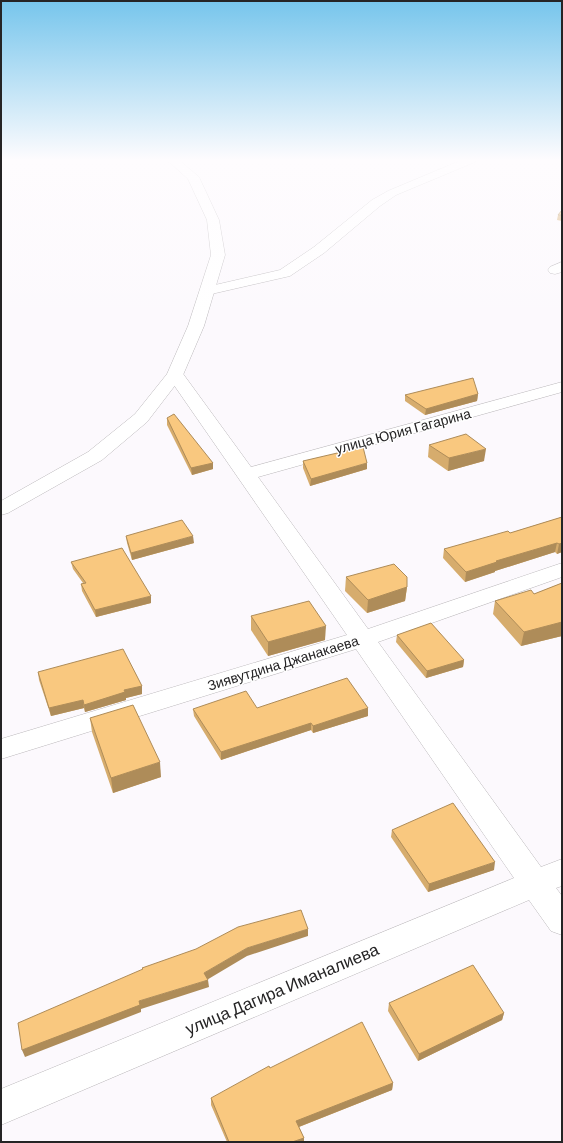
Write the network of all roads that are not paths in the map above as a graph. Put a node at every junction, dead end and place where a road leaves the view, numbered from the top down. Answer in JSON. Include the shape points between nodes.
{"nodes":[{"id":1,"x":210,"y":213,"type":"edge"},
{"id":2,"x":363,"y":213,"type":"edge"},
{"id":3,"x":207,"y":291,"type":"junction"},
{"id":4,"x":175,"y":375,"type":"junction"},
{"id":5,"x":562,"y":387,"type":"edge"},
{"id":6,"x":245,"y":475,"type":"junction"},
{"id":7,"x":1,"y":509,"type":"edge"},
{"id":8,"x":562,"y":570,"type":"edge"},
{"id":9,"x":362,"y":639,"type":"junction"},
{"id":10,"x":1,"y":749,"type":"edge"},
{"id":11,"x":549,"y":877,"type":"edge"},
{"id":12,"x":562,"y":922,"type":"edge"},
{"id":13,"x":1,"y":1107,"type":"edge"}],
"edges":[{"from":1,"to":3,"type":"street","via":[[218,255]]},
{"from":2,"to":3,"type":"street","via":[[319,250],[285,273]]},
{"from":3,"to":4,"type":"street","via":[[196,326]]},
{"from":4,"to":6,"type":"street"},
{"from":4,"to":7,"type":"street","via":[[141,418],[95,456]]},
{"from":5,"to":6,"type":"street","name":"улица Юрия Гагарина"},
{"from":6,"to":9,"type":"street"},
{"from":8,"to":9,"type":"street","name":"Зиявутдина Джанакаева"},
{"from":9,"to":10,"type":"street","name":"Зиявутдина Джанакаева"},
{"from":9,"to":11,"type":"street"},
{"from":11,"to":12,"type":"street"},
{"from":11,"to":13,"type":"street","name":"улица Дагира Иманалиева"}]}
